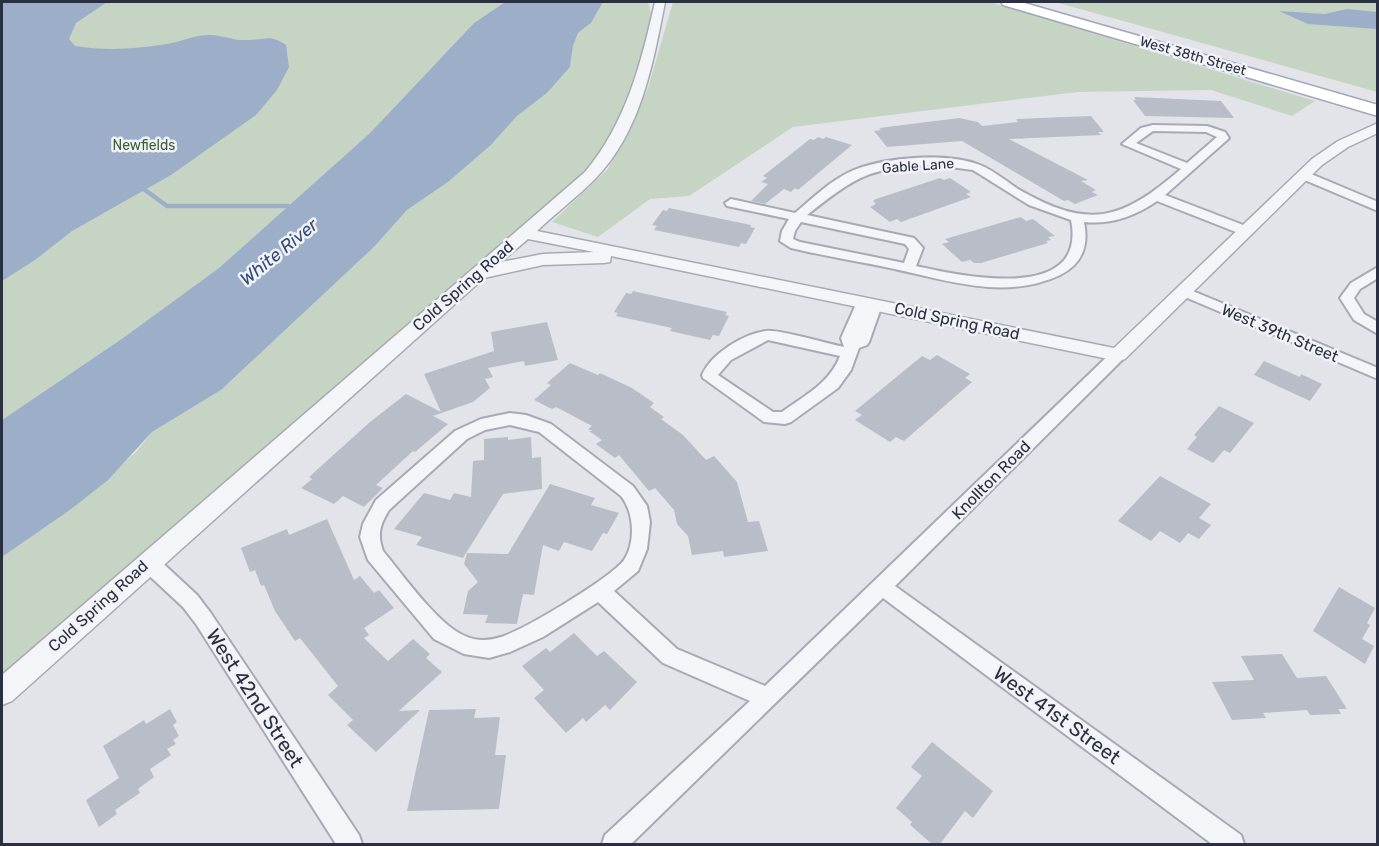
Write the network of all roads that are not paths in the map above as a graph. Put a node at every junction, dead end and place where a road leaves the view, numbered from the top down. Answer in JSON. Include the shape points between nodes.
{"nodes":[{"id":1,"x":660,"y":2,"type":"edge"},
{"id":2,"x":1008,"y":2,"type":"edge"},
{"id":3,"x":1046,"y":2,"type":"edge"},
{"id":4,"x":1377,"y":96,"type":"edge"},
{"id":5,"x":1377,"y":111,"type":"edge"},
{"id":6,"x":1377,"y":126,"type":"edge"},
{"id":7,"x":1189,"y":168,"type":"junction"},
{"id":8,"x":1304,"y":175,"type":"junction"},
{"id":9,"x":1156,"y":196,"type":"junction"},
{"id":10,"x":731,"y":203,"type":"dead end"},
{"id":11,"x":1377,"y":207,"type":"edge"},
{"id":12,"x":796,"y":218,"type":"junction"},
{"id":13,"x":1077,"y":220,"type":"junction"},
{"id":14,"x":1246,"y":231,"type":"junction"},
{"id":15,"x":524,"y":233,"type":"junction"},
{"id":16,"x":670,"y":262,"type":"junction"},
{"id":17,"x":909,"y":268,"type":"junction"},
{"id":18,"x":1377,"y":271,"type":"edge"},
{"id":19,"x":474,"y":276,"type":"junction"},
{"id":20,"x":1183,"y":291,"type":"junction"},
{"id":21,"x":869,"y":304,"type":"junction"},
{"id":22,"x":1377,"y":329,"type":"edge"},
{"id":23,"x":851,"y":349,"type":"junction"},
{"id":24,"x":1119,"y":355,"type":"junction"},
{"id":25,"x":1377,"y":374,"type":"edge"},
{"id":26,"x":148,"y":562,"type":"junction"},
{"id":27,"x":882,"y":587,"type":"junction"},
{"id":28,"x":599,"y":590,"type":"junction"},
{"id":29,"x":2,"y":692,"type":"edge"},
{"id":30,"x":768,"y":698,"type":"junction"},
{"id":31,"x":350,"y":844,"type":"edge"},
{"id":32,"x":614,"y":844,"type":"edge"},
{"id":33,"x":1232,"y":844,"type":"edge"}],
"edges":[{"from":1,"to":15,"type":"street","via":[[643,80],[608,152],[590,175]]},
{"from":2,"to":5,"type":"main road","name":"West 38th Street"},
{"from":3,"to":4,"type":"main road","name":"West 38th Street"},
{"from":6,"to":8,"type":"street","name":"Knollton Road","via":[[1336,148]]},
{"from":7,"to":7,"type":"street","name":"Gable Lane","via":[[1222,140],[1221,134],[1207,129],[1153,128],[1128,143]]},
{"from":7,"to":9,"type":"street","name":"Gable Lane"},
{"from":8,"to":11,"type":"street"},
{"from":8,"to":14,"type":"street","name":"Knollton Road"},
{"from":9,"to":13,"type":"street","name":"Gable Lane","via":[[1124,214]]},
{"from":9,"to":14,"type":"street"},
{"from":10,"to":12,"type":"street"},
{"from":12,"to":13,"type":"street","name":"Gable Lane","via":[[835,187],[864,171],[906,164],[959,163],[977,168],[1031,202]]},
{"from":12,"to":17,"type":"street","via":[[909,241],[916,248]]},
{"from":12,"to":17,"type":"street","via":[[787,241]]},
{"from":13,"to":17,"type":"street","via":[[1081,239],[1076,256],[1043,277],[994,283]]},
{"from":14,"to":20,"type":"street","name":"Knollton Road"},
{"from":15,"to":16,"type":"street","name":"Cold Spring Road"},
{"from":15,"to":19,"type":"street","name":"Cold Spring Road"},
{"from":16,"to":19,"type":"street","via":[[597,257],[555,259],[510,265]]},
{"from":16,"to":21,"type":"street","name":"Cold Spring Road"},
{"from":18,"to":22,"type":"street","via":[[1353,288],[1347,298],[1359,317]]},
{"from":19,"to":26,"type":"street","name":"Cold Spring Road"},
{"from":20,"to":24,"type":"street","name":"Knollton Road"},
{"from":20,"to":25,"type":"street","name":"West 39th Street"},
{"from":21,"to":23,"type":"street","via":[[862,342]]},
{"from":21,"to":24,"type":"street","name":"Cold Spring Road"},
{"from":23,"to":23,"type":"street","via":[[843,370],[831,384],[782,418],[770,418],[710,375],[713,367],[749,341],[768,335]]},
{"from":24,"to":27,"type":"street","name":"Knollton Road"},
{"from":26,"to":29,"type":"street","name":"Cold Spring Road"},
{"from":26,"to":31,"type":"street","name":"West 42nd Street","via":[[204,618]]},
{"from":27,"to":30,"type":"street","name":"Knollton Road"},
{"from":27,"to":33,"type":"street","name":"West 41st Street"},
{"from":28,"to":28,"type":"street","via":[[504,646],[478,648],[454,642],[441,633],[375,555],[370,543],[372,524],[378,511],[461,435],[481,424],[516,419],[545,428],[627,490],[638,506],[639,549],[618,578]]},
{"from":28,"to":30,"type":"street","via":[[670,656]]},
{"from":30,"to":32,"type":"street","name":"Knollton Road"}]}
